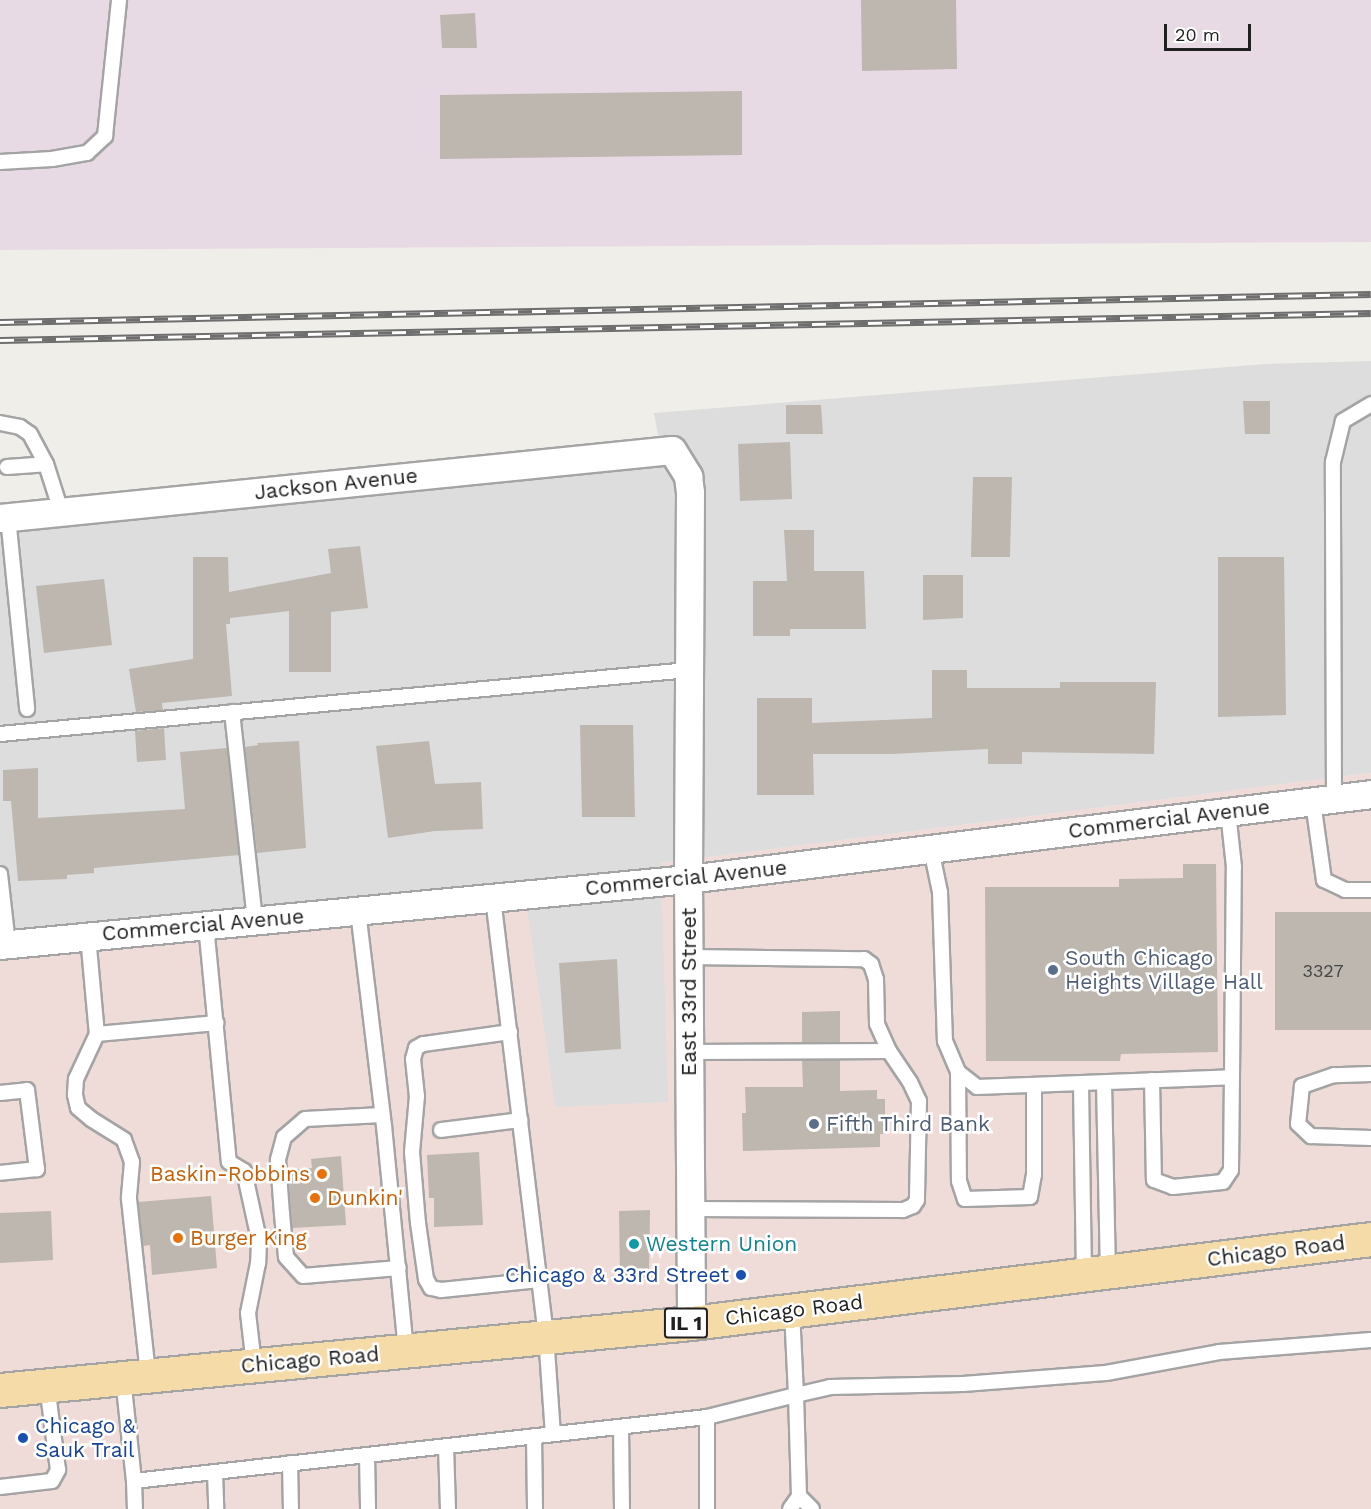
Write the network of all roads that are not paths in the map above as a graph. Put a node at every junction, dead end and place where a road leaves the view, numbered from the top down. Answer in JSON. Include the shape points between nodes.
{"nodes":[{"id":1,"x":119,"y":0,"type":"edge"},
{"id":2,"x":0,"y":162,"type":"edge"},
{"id":3,"x":1371,"y":404,"type":"edge"},
{"id":4,"x":0,"y":423,"type":"edge"},
{"id":5,"x":672,"y":450,"type":"joint"},
{"id":6,"x":46,"y":464,"type":"junction"},
{"id":7,"x":7,"y":467,"type":"dead end"},
{"id":8,"x":61,"y":511,"type":"junction"},
{"id":9,"x":4,"y":517,"type":"edge"},
{"id":10,"x":689,"y":670,"type":"junction"},
{"id":11,"x":27,"y":709,"type":"dead end"},
{"id":12,"x":232,"y":712,"type":"junction"},
{"id":13,"x":0,"y":734,"type":"edge"},
{"id":14,"x":1371,"y":794,"type":"edge"},
{"id":15,"x":1324,"y":800,"type":"junction"},
{"id":16,"x":1228,"y":812,"type":"junction"},
{"id":17,"x":931,"y":849,"type":"junction"},
{"id":18,"x":0,"y":874,"type":"edge"},
{"id":19,"x":688,"y":879,"type":"junction"},
{"id":20,"x":1371,"y":890,"type":"edge"},
{"id":21,"x":494,"y":898,"type":"junction"},
{"id":22,"x":358,"y":910,"type":"junction"},
{"id":23,"x":255,"y":920,"type":"junction"},
{"id":24,"x":206,"y":925,"type":"junction"},
{"id":25,"x":88,"y":936,"type":"junction"},
{"id":26,"x":4,"y":944,"type":"edge"},
{"id":27,"x":689,"y":957,"type":"junction"},
{"id":28,"x":216,"y":1023,"type":"junction"},
{"id":29,"x":510,"y":1032,"type":"junction"},
{"id":30,"x":97,"y":1034,"type":"junction"},
{"id":31,"x":889,"y":1051,"type":"junction"},
{"id":32,"x":689,"y":1052,"type":"junction"},
{"id":33,"x":958,"y":1072,"type":"junction"},
{"id":34,"x":1371,"y":1074,"type":"edge"},
{"id":35,"x":1232,"y":1077,"type":"junction"},
{"id":36,"x":1152,"y":1080,"type":"junction"},
{"id":37,"x":1104,"y":1083,"type":"junction"},
{"id":38,"x":1081,"y":1084,"type":"junction"},
{"id":39,"x":1034,"y":1085,"type":"junction"},
{"id":40,"x":0,"y":1093,"type":"edge"},
{"id":41,"x":382,"y":1115,"type":"junction"},
{"id":42,"x":520,"y":1120,"type":"junction"},
{"id":43,"x":441,"y":1130,"type":"dead end"},
{"id":44,"x":1371,"y":1138,"type":"edge"},
{"id":45,"x":0,"y":1173,"type":"edge"},
{"id":46,"x":690,"y":1209,"type":"junction"},
{"id":47,"x":1371,"y":1239,"type":"edge"},
{"id":48,"x":399,"y":1268,"type":"junction"},
{"id":49,"x":1096,"y":1273,"type":"junction"},
{"id":50,"x":539,"y":1280,"type":"junction"},
{"id":51,"x":792,"y":1310,"type":"junction"},
{"id":52,"x":691,"y":1323,"type":"junction"},
{"id":53,"x":546,"y":1335,"type":"junction"},
{"id":54,"x":1371,"y":1340,"type":"edge"},
{"id":55,"x":406,"y":1350,"type":"junction"},
{"id":56,"x":254,"y":1365,"type":"junction"},
{"id":57,"x":136,"y":1377,"type":"junction"},
{"id":58,"x":47,"y":1385,"type":"junction"},
{"id":59,"x":0,"y":1390,"type":"edge"},
{"id":60,"x":796,"y":1395,"type":"junction"},
{"id":61,"x":707,"y":1417,"type":"junction"},
{"id":62,"x":621,"y":1427,"type":"junction"},
{"id":63,"x":553,"y":1434,"type":"junction"},
{"id":64,"x":534,"y":1436,"type":"junction"},
{"id":65,"x":446,"y":1446,"type":"junction"},
{"id":66,"x":367,"y":1455,"type":"junction"},
{"id":67,"x":290,"y":1463,"type":"junction"},
{"id":68,"x":215,"y":1472,"type":"junction"},
{"id":69,"x":134,"y":1481,"type":"junction"},
{"id":70,"x":0,"y":1487,"type":"edge"},
{"id":71,"x":799,"y":1496,"type":"junction"},
{"id":72,"x":135,"y":1509,"type":"edge"},
{"id":73,"x":216,"y":1509,"type":"edge"},
{"id":74,"x":291,"y":1509,"type":"edge"},
{"id":75,"x":368,"y":1509,"type":"edge"},
{"id":76,"x":448,"y":1509,"type":"edge"},
{"id":77,"x":534,"y":1509,"type":"edge"},
{"id":78,"x":622,"y":1509,"type":"edge"},
{"id":79,"x":707,"y":1509,"type":"edge"},
{"id":80,"x":790,"y":1509,"type":"edge"},
{"id":81,"x":812,"y":1509,"type":"edge"}],
"edges":[{"from":1,"to":2,"type":"lane","via":[[105,136],[87,153]]},
{"from":3,"to":15,"type":"lane","via":[[1343,421],[1333,462]]},
{"from":4,"to":6,"type":"lane","via":[[30,434]]},
{"from":5,"to":8,"type":"street","name":"Jackson Avenue"},
{"from":5,"to":10,"type":"street","name":"East 33rd Street","via":[[688,476],[690,492]]},
{"from":6,"to":7,"type":"lane"},
{"from":6,"to":8,"type":"lane"},
{"from":8,"to":9,"type":"street","name":"Jackson Avenue"},
{"from":9,"to":11,"type":"lane"},
{"from":10,"to":12,"type":"lane"},
{"from":10,"to":19,"type":"street","name":"East 33rd Street"},
{"from":12,"to":13,"type":"lane"},
{"from":12,"to":23,"type":"lane"},
{"from":14,"to":15,"type":"street","name":"Commercial Avenue"},
{"from":15,"to":16,"type":"street","name":"Commercial Avenue"},
{"from":15,"to":20,"type":"lane","via":[[1324,880],[1345,890]]},
{"from":16,"to":17,"type":"street","name":"Commercial Avenue"},
{"from":16,"to":35,"type":"lane","via":[[1234,867]]},
{"from":17,"to":19,"type":"street","name":"Commercial Avenue"},
{"from":17,"to":33,"type":"lane","via":[[940,892],[945,1041]]},
{"from":18,"to":26,"type":"lane"},
{"from":19,"to":21,"type":"street","name":"Commercial Avenue"},
{"from":19,"to":27,"type":"street","name":"East 33rd Street"},
{"from":21,"to":22,"type":"street","name":"Commercial Avenue"},
{"from":21,"to":29,"type":"lane"},
{"from":22,"to":23,"type":"street","name":"Commercial Avenue"},
{"from":22,"to":41,"type":"lane"},
{"from":23,"to":24,"type":"street","name":"Commercial Avenue"},
{"from":24,"to":25,"type":"street","name":"Commercial Avenue"},
{"from":24,"to":28,"type":"lane"},
{"from":25,"to":26,"type":"street","name":"Commercial Avenue"},
{"from":25,"to":30,"type":"lane"},
{"from":27,"to":31,"type":"lane","via":[[864,959],[871,964],[876,979],[877,1024]]},
{"from":27,"to":32,"type":"street","name":"East 33rd Street"},
{"from":28,"to":30,"type":"lane"},
{"from":28,"to":56,"type":"lane","via":[[229,1162],[244,1171],[259,1240],[248,1312]]},
{"from":29,"to":42,"type":"lane"},
{"from":29,"to":50,"type":"lane","via":[[416,1048],[412,1152],[426,1279],[431,1288],[441,1290]]},
{"from":30,"to":57,"type":"lane","via":[[75,1079],[75,1095],[78,1108],[124,1140],[132,1162],[129,1199]]},
{"from":31,"to":32,"type":"lane"},
{"from":31,"to":46,"type":"lane","via":[[919,1101],[917,1200],[913,1206],[903,1210]]},
{"from":32,"to":46,"type":"street","name":"East 33rd Street"},
{"from":33,"to":39,"type":"lane","via":[[977,1087]]},
{"from":33,"to":39,"type":"lane","via":[[959,1181],[965,1199],[1030,1197],[1034,1175]]},
{"from":34,"to":44,"type":"lane","via":[[1334,1075],[1302,1086],[1298,1124],[1311,1136]]},
{"from":35,"to":36,"type":"lane"},
{"from":35,"to":36,"type":"lane","via":[[1231,1170],[1223,1182],[1173,1187],[1154,1180]]},
{"from":36,"to":37,"type":"lane"},
{"from":37,"to":38,"type":"lane"},
{"from":37,"to":49,"type":"lane"},
{"from":38,"to":39,"type":"lane"},
{"from":38,"to":49,"type":"lane"},
{"from":40,"to":45,"type":"lane","via":[[27,1090],[37,1169]]},
{"from":41,"to":48,"type":"lane"},
{"from":41,"to":48,"type":"lane","via":[[305,1119],[284,1137],[278,1161],[286,1257],[303,1276]]},
{"from":42,"to":43,"type":"lane"},
{"from":42,"to":50,"type":"lane"},
{"from":46,"to":52,"type":"street","name":"East 33rd Street"},
{"from":47,"to":49,"type":"main road","name":"Chicago Road","number":"IL 1"},
{"from":48,"to":55,"type":"lane"},
{"from":49,"to":51,"type":"main road","name":"Chicago Road","number":"IL 1"},
{"from":50,"to":53,"type":"lane"},
{"from":51,"to":52,"type":"main road","name":"Chicago Road","number":"IL 1"},
{"from":51,"to":60,"type":"lane"},
{"from":52,"to":53,"type":"main road","name":"Chicago Road","number":"IL 1"},
{"from":53,"to":55,"type":"main road","name":"Chicago Road","number":"IL 1"},
{"from":53,"to":63,"type":"lane"},
{"from":54,"to":60,"type":"lane","via":[[1219,1352],[1106,1373],[963,1384],[830,1388]]},
{"from":55,"to":56,"type":"main road","name":"Chicago Road","number":"IL 1"},
{"from":56,"to":57,"type":"main road","name":"Chicago Road","number":"IL 1"},
{"from":57,"to":58,"type":"main road","name":"Chicago Road","number":"IL 1"},
{"from":57,"to":69,"type":"lane"},
{"from":58,"to":59,"type":"main road","name":"Chicago Road","number":"IL 1"},
{"from":58,"to":70,"type":"lane","via":[[58,1470],[52,1481]]},
{"from":60,"to":61,"type":"lane"},
{"from":60,"to":71,"type":"lane"},
{"from":61,"to":62,"type":"lane"},
{"from":61,"to":79,"type":"lane"},
{"from":62,"to":63,"type":"lane"},
{"from":62,"to":78,"type":"lane"},
{"from":63,"to":64,"type":"lane"},
{"from":64,"to":65,"type":"lane"},
{"from":64,"to":77,"type":"lane"},
{"from":65,"to":66,"type":"lane"},
{"from":65,"to":76,"type":"lane"},
{"from":66,"to":67,"type":"lane"},
{"from":66,"to":75,"type":"lane"},
{"from":67,"to":68,"type":"lane"},
{"from":67,"to":74,"type":"lane"},
{"from":68,"to":69,"type":"lane"},
{"from":68,"to":73,"type":"lane"},
{"from":69,"to":72,"type":"lane"},
{"from":71,"to":80,"type":"lane"},
{"from":71,"to":81,"type":"lane"}]}
